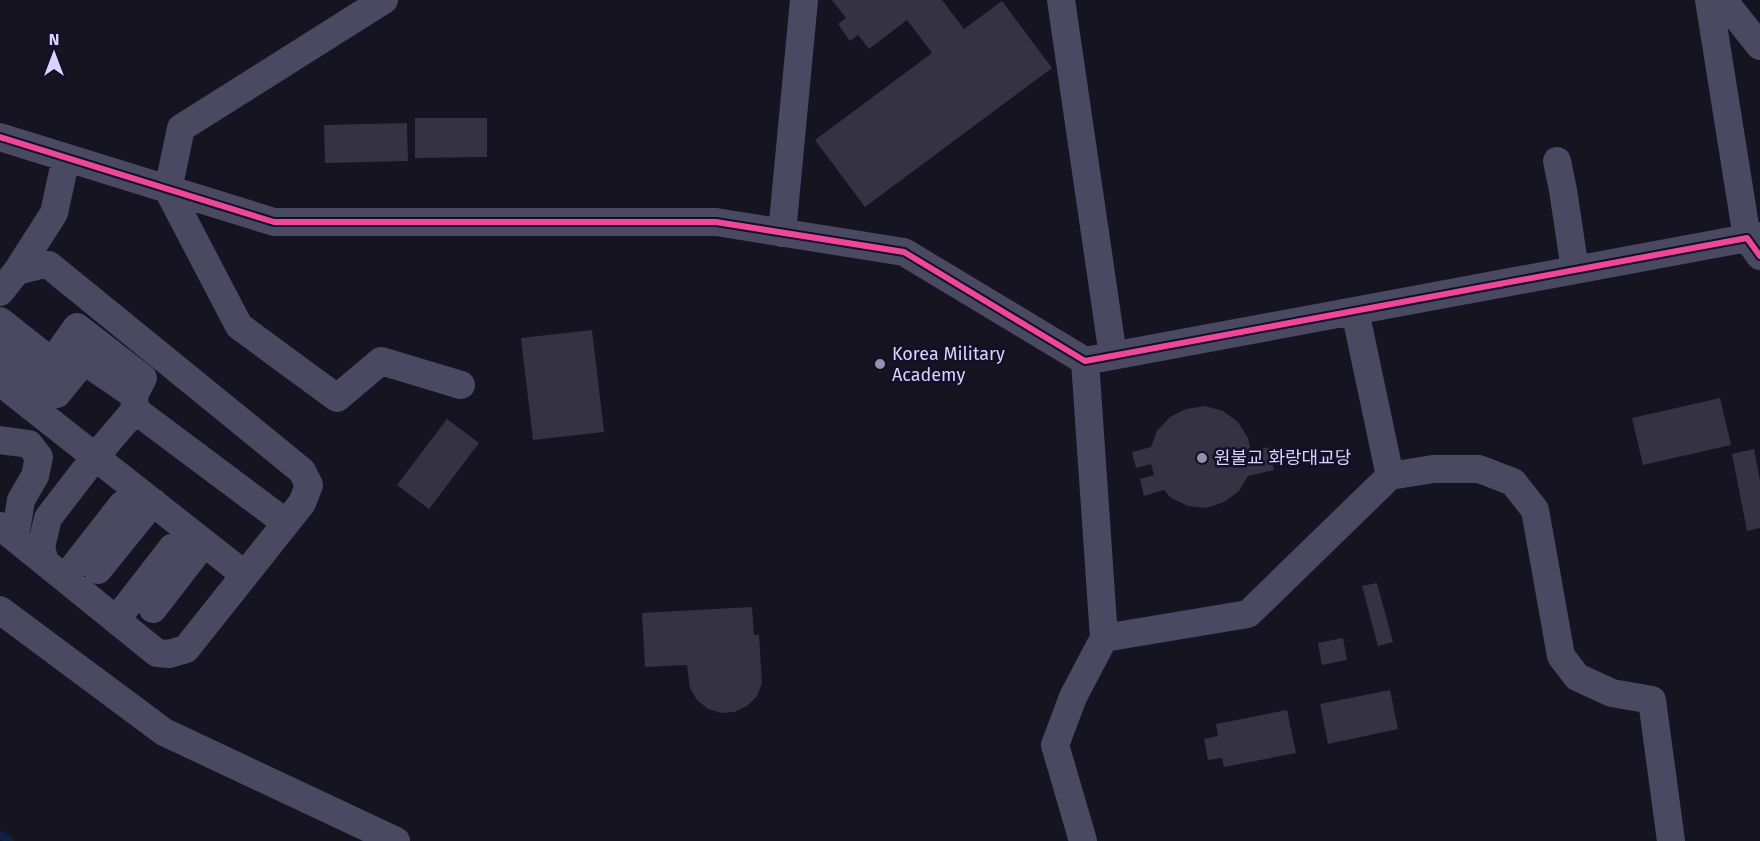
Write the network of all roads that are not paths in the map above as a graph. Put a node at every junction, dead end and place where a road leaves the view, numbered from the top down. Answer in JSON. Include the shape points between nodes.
{"nodes":[{"id":1,"x":384,"y":0,"type":"edge"},
{"id":2,"x":804,"y":0,"type":"edge"},
{"id":3,"x":1061,"y":0,"type":"edge"},
{"id":4,"x":1709,"y":0,"type":"edge"},
{"id":5,"x":1723,"y":0,"type":"edge"},
{"id":6,"x":1760,"y":46,"type":"edge"},
{"id":7,"x":0,"y":137,"type":"edge"},
{"id":8,"x":66,"y":158,"type":"junction"},
{"id":9,"x":1557,"y":161,"type":"dead end"},
{"id":10,"x":168,"y":189,"type":"junction"},
{"id":11,"x":782,"y":233,"type":"junction"},
{"id":12,"x":1756,"y":243,"type":"edge"},
{"id":13,"x":1575,"y":270,"type":"junction"},
{"id":14,"x":9,"y":282,"type":"edge"},
{"id":15,"x":1355,"y":311,"type":"junction"},
{"id":16,"x":0,"y":321,"type":"edge"},
{"id":17,"x":0,"y":353,"type":"edge"},
{"id":18,"x":1113,"y":356,"type":"junction"},
{"id":19,"x":1085,"y":361,"type":"junction"},
{"id":20,"x":461,"y":385,"type":"dead end"},
{"id":21,"x":2,"y":388,"type":"edge"},
{"id":22,"x":135,"y":402,"type":"junction"},
{"id":23,"x":0,"y":440,"type":"edge"},
{"id":24,"x":95,"y":457,"type":"junction"},
{"id":25,"x":1390,"y":476,"type":"junction"},
{"id":26,"x":153,"y":502,"type":"junction"},
{"id":27,"x":122,"y":505,"type":"dead end"},
{"id":28,"x":48,"y":518,"type":"junction"},
{"id":29,"x":286,"y":523,"type":"junction"},
{"id":30,"x":6,"y":526,"type":"edge"},
{"id":31,"x":204,"y":543,"type":"junction"},
{"id":32,"x":125,"y":550,"type":"junction"},
{"id":33,"x":55,"y":570,"type":"junction"},
{"id":34,"x":245,"y":575,"type":"junction"},
{"id":35,"x":166,"y":604,"type":"dead end"},
{"id":36,"x":0,"y":610,"type":"edge"},
{"id":37,"x":116,"y":620,"type":"junction"},
{"id":38,"x":1104,"y":638,"type":"junction"},
{"id":39,"x":396,"y":841,"type":"edge"},
{"id":40,"x":1083,"y":841,"type":"edge"},
{"id":41,"x":1671,"y":841,"type":"edge"}],
"edges":[{"from":1,"to":10,"type":"street","via":[[181,128]]},
{"from":2,"to":11,"type":"street"},
{"from":3,"to":18,"type":"street"},
{"from":4,"to":12,"type":"street"},
{"from":5,"to":6,"type":"street"},
{"from":7,"to":8,"type":"street"},
{"from":8,"to":10,"type":"street"},
{"from":8,"to":14,"type":"street","via":[[54,213]]},
{"from":9,"to":13,"type":"street"},
{"from":10,"to":11,"type":"street","via":[[274,222],[716,222]]},
{"from":10,"to":20,"type":"street","via":[[239,326],[337,398],[381,361]]},
{"from":11,"to":19,"type":"street","via":[[904,252]]},
{"from":12,"to":13,"type":"street"},
{"from":13,"to":15,"type":"street"},
{"from":14,"to":29,"type":"street","via":[[41,265],[49,265],[302,471],[309,485],[302,503]]},
{"from":15,"to":18,"type":"street"},
{"from":15,"to":25,"type":"street"},
{"from":16,"to":22,"type":"street","via":[[52,362],[77,327],[143,378]]},
{"from":17,"to":22,"type":"street","via":[[57,394],[84,360]]},
{"from":18,"to":19,"type":"street"},
{"from":19,"to":38,"type":"street"},
{"from":21,"to":24,"type":"street"},
{"from":22,"to":24,"type":"street"},
{"from":22,"to":29,"type":"street"},
{"from":23,"to":30,"type":"street","via":[[29,444],[39,457],[35,476]]},
{"from":24,"to":26,"type":"street"},
{"from":24,"to":28,"type":"street"},
{"from":25,"to":38,"type":"street","via":[[1248,614]]},
{"from":25,"to":41,"type":"street","via":[[1433,469],[1479,469],[1513,482],[1535,510],[1561,656],[1577,677],[1612,693],[1652,700]]},
{"from":26,"to":31,"type":"street"},
{"from":26,"to":32,"type":"street"},
{"from":27,"to":32,"type":"street"},
{"from":28,"to":30,"type":"street"},
{"from":28,"to":33,"type":"street","via":[[41,547]]},
{"from":29,"to":34,"type":"street"},
{"from":30,"to":33,"type":"street"},
{"from":31,"to":34,"type":"street"},
{"from":31,"to":35,"type":"street"},
{"from":32,"to":33,"type":"street"},
{"from":32,"to":37,"type":"street"},
{"from":33,"to":37,"type":"street"},
{"from":34,"to":37,"type":"street","via":[[186,650],[157,653]]},
{"from":36,"to":39,"type":"street","via":[[164,732]]},
{"from":38,"to":40,"type":"street","via":[[1072,697],[1055,745]]}]}
